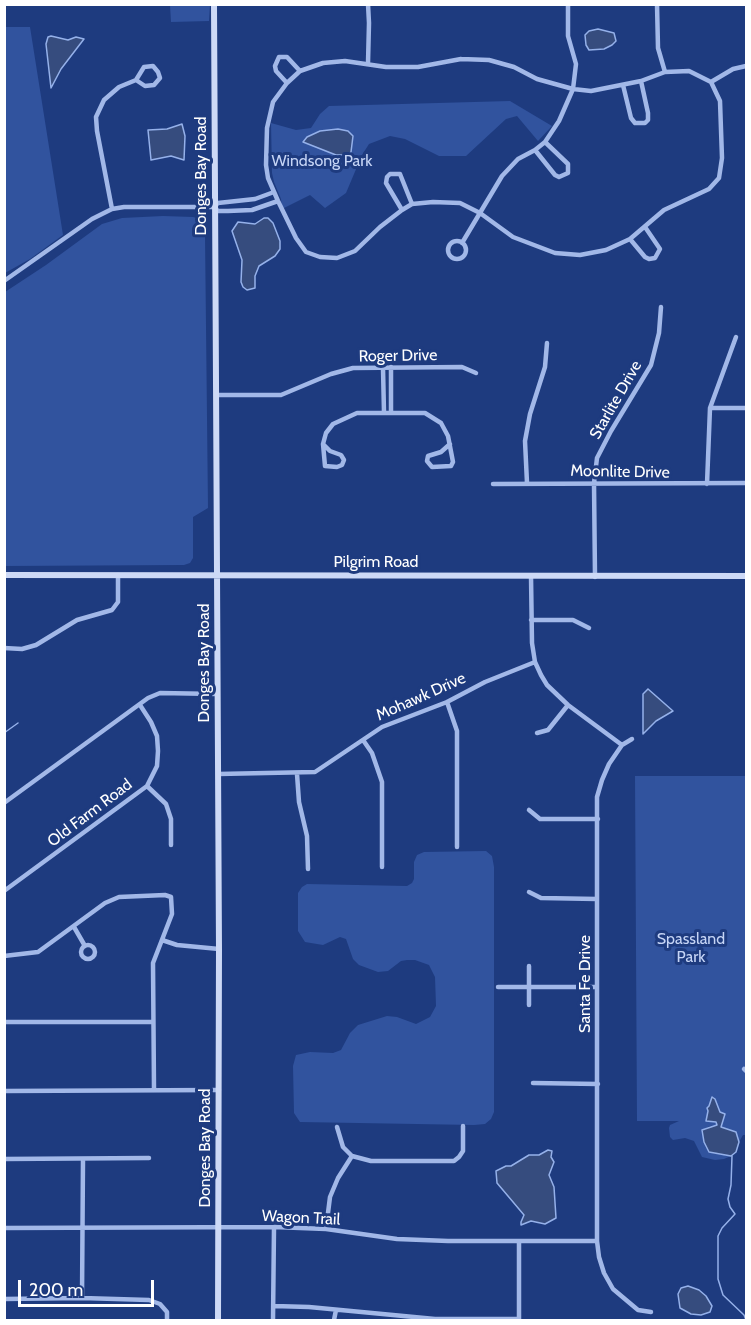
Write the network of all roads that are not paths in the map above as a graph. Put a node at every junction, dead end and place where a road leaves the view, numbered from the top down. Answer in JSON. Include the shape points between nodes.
{"nodes":[{"id":1,"x":214,"y":4,"type":"edge"},
{"id":2,"x":368,"y":4,"type":"edge"},
{"id":3,"x":568,"y":4,"type":"edge"},
{"id":4,"x":657,"y":4,"type":"edge"},
{"id":5,"x":368,"y":63,"type":"junction"},
{"id":6,"x":747,"y":66,"type":"edge"},
{"id":7,"x":300,"y":71,"type":"junction"},
{"id":8,"x":665,"y":72,"type":"junction"},
{"id":9,"x":136,"y":80,"type":"junction"},
{"id":10,"x":641,"y":81,"type":"junction"},
{"id":11,"x":711,"y":82,"type":"junction"},
{"id":12,"x":287,"y":83,"type":"junction"},
{"id":13,"x":623,"y":85,"type":"junction"},
{"id":14,"x":573,"y":89,"type":"junction"},
{"id":15,"x":545,"y":142,"type":"junction"},
{"id":16,"x":535,"y":150,"type":"junction"},
{"id":17,"x":274,"y":192,"type":"junction"},
{"id":18,"x":278,"y":201,"type":"junction"},
{"id":19,"x":412,"y":204,"type":"junction"},
{"id":20,"x":214,"y":207,"type":"junction"},
{"id":21,"x":112,"y":209,"type":"junction"},
{"id":22,"x":402,"y":210,"type":"junction"},
{"id":23,"x":480,"y":213,"type":"junction"},
{"id":24,"x":645,"y":227,"type":"junction"},
{"id":25,"x":630,"y":239,"type":"junction"},
{"id":26,"x":462,"y":243,"type":"junction"},
{"id":27,"x":4,"y":281,"type":"edge"},
{"id":28,"x":661,"y":307,"type":"dead end"},
{"id":29,"x":736,"y":337,"type":"dead end"},
{"id":30,"x":547,"y":343,"type":"dead end"},
{"id":31,"x":391,"y":367,"type":"junction"},
{"id":32,"x":383,"y":368,"type":"junction"},
{"id":33,"x":476,"y":373,"type":"dead end"},
{"id":34,"x":216,"y":395,"type":"junction"},
{"id":35,"x":710,"y":408,"type":"junction"},
{"id":36,"x":747,"y":408,"type":"edge"},
{"id":37,"x":384,"y":414,"type":"junction"},
{"id":38,"x":391,"y":414,"type":"junction"},
{"id":39,"x":323,"y":444,"type":"junction"},
{"id":40,"x":450,"y":444,"type":"junction"},
{"id":41,"x":527,"y":483,"type":"junction"},
{"id":42,"x":594,"y":483,"type":"junction"},
{"id":43,"x":747,"y":483,"type":"edge"},
{"id":44,"x":493,"y":484,"type":"dead end"},
{"id":45,"x":707,"y":484,"type":"junction"},
{"id":46,"x":4,"y":575,"type":"edge"},
{"id":47,"x":118,"y":575,"type":"junction"},
{"id":48,"x":217,"y":575,"type":"junction"},
{"id":49,"x":531,"y":576,"type":"junction"},
{"id":50,"x":747,"y":576,"type":"edge"},
{"id":51,"x":595,"y":577,"type":"junction"},
{"id":52,"x":531,"y":620,"type":"junction"},
{"id":53,"x":589,"y":628,"type":"dead end"},
{"id":54,"x":4,"y":648,"type":"edge"},
{"id":55,"x":535,"y":662,"type":"junction"},
{"id":56,"x":217,"y":694,"type":"junction"},
{"id":57,"x":447,"y":702,"type":"junction"},
{"id":58,"x":140,"y":705,"type":"junction"},
{"id":59,"x":568,"y":705,"type":"junction"},
{"id":60,"x":537,"y":733,"type":"dead end"},
{"id":61,"x":632,"y":739,"type":"dead end"},
{"id":62,"x":363,"y":740,"type":"junction"},
{"id":63,"x":622,"y":745,"type":"junction"},
{"id":64,"x":218,"y":774,"type":"junction"},
{"id":65,"x":297,"y":774,"type":"junction"},
{"id":66,"x":147,"y":786,"type":"junction"},
{"id":67,"x":4,"y":803,"type":"edge"},
{"id":68,"x":529,"y":810,"type":"dead end"},
{"id":69,"x":598,"y":819,"type":"junction"},
{"id":70,"x":171,"y":845,"type":"dead end"},
{"id":71,"x":457,"y":847,"type":"dead end"},
{"id":72,"x":382,"y":867,"type":"dead end"},
{"id":73,"x":308,"y":869,"type":"dead end"},
{"id":74,"x":4,"y":891,"type":"edge"},
{"id":75,"x":529,"y":892,"type":"dead end"},
{"id":76,"x":597,"y":899,"type":"junction"},
{"id":77,"x":74,"y":927,"type":"junction"},
{"id":78,"x":162,"y":940,"type":"junction"},
{"id":79,"x":85,"y":946,"type":"dead end"},
{"id":80,"x":219,"y":949,"type":"junction"},
{"id":81,"x":4,"y":956,"type":"edge"},
{"id":82,"x":529,"y":966,"type":"dead end"},
{"id":83,"x":498,"y":987,"type":"dead end"},
{"id":84,"x":529,"y":987,"type":"junction"},
{"id":85,"x":597,"y":987,"type":"junction"},
{"id":86,"x":529,"y":1005,"type":"dead end"},
{"id":87,"x":4,"y":1022,"type":"edge"},
{"id":88,"x":153,"y":1022,"type":"junction"},
{"id":89,"x":533,"y":1083,"type":"dead end"},
{"id":90,"x":598,"y":1084,"type":"junction"},
{"id":91,"x":4,"y":1090,"type":"edge"},
{"id":92,"x":154,"y":1090,"type":"junction"},
{"id":93,"x":219,"y":1090,"type":"junction"},
{"id":94,"x":463,"y":1126,"type":"dead end"},
{"id":95,"x":337,"y":1127,"type":"dead end"},
{"id":96,"x":352,"y":1156,"type":"junction"},
{"id":97,"x":149,"y":1158,"type":"dead end"},
{"id":98,"x":4,"y":1159,"type":"edge"},
{"id":99,"x":82,"y":1159,"type":"junction"},
{"id":100,"x":219,"y":1227,"type":"junction"},
{"id":101,"x":274,"y":1227,"type":"junction"},
{"id":102,"x":4,"y":1228,"type":"edge"},
{"id":103,"x":82,"y":1228,"type":"junction"},
{"id":104,"x":326,"y":1229,"type":"junction"},
{"id":105,"x":519,"y":1242,"type":"junction"},
{"id":106,"x":597,"y":1242,"type":"junction"},
{"id":107,"x":82,"y":1298,"type":"junction"},
{"id":108,"x":4,"y":1299,"type":"edge"},
{"id":109,"x":274,"y":1306,"type":"junction"},
{"id":110,"x":336,"y":1310,"type":"junction"},
{"id":111,"x":651,"y":1312,"type":"dead end"},
{"id":112,"x":167,"y":1320,"type":"edge"},
{"id":113,"x":218,"y":1320,"type":"edge"},
{"id":114,"x":273,"y":1320,"type":"edge"},
{"id":115,"x":334,"y":1320,"type":"edge"},
{"id":116,"x":519,"y":1320,"type":"edge"}],
"edges":[{"from":1,"to":20,"type":"street","name":"Donges Bay Road"},
{"from":2,"to":5,"type":"street"},
{"from":3,"to":14,"type":"street","via":[[568,36],[576,64]]},
{"from":4,"to":8,"type":"street","via":[[658,48]]},
{"from":5,"to":7,"type":"street","via":[[323,63]]},
{"from":5,"to":14,"type":"street","via":[[418,67],[461,59],[489,60]]},
{"from":6,"to":11,"type":"street"},
{"from":7,"to":12,"type":"street"},
{"from":7,"to":12,"type":"street","via":[[287,57],[279,57],[276,71]]},
{"from":8,"to":10,"type":"street"},
{"from":8,"to":11,"type":"street","via":[[689,71]]},
{"from":9,"to":9,"type":"street","via":[[145,86],[154,85],[160,78],[153,66],[144,67]]},
{"from":9,"to":21,"type":"street","via":[[110,92],[96,117]]},
{"from":10,"to":13,"type":"street"},
{"from":10,"to":13,"type":"street","via":[[648,113],[645,123],[635,123],[631,118]]},
{"from":11,"to":24,"type":"street","via":[[720,101],[719,178],[709,189],[664,210]]},
{"from":12,"to":17,"type":"street","via":[[273,102],[267,128],[266,165]]},
{"from":13,"to":14,"type":"street","via":[[591,91]]},
{"from":14,"to":15,"type":"street"},
{"from":15,"to":16,"type":"street"},
{"from":15,"to":16,"type":"street","via":[[568,164],[568,173],[555,175]]},
{"from":16,"to":23,"type":"street","via":[[518,159],[502,176]]},
{"from":17,"to":18,"type":"street"},
{"from":17,"to":20,"type":"street"},
{"from":18,"to":20,"type":"street","via":[[252,210],[218,211]]},
{"from":18,"to":22,"type":"street","via":[[306,252],[320,257],[337,258],[355,251]]},
{"from":19,"to":22,"type":"street"},
{"from":19,"to":22,"type":"street","via":[[400,174],[390,174],[386,183]]},
{"from":19,"to":23,"type":"street","via":[[460,203]]},
{"from":20,"to":21,"type":"street"},
{"from":20,"to":34,"type":"street","name":"Donges Bay Road"},
{"from":21,"to":27,"type":"street"},
{"from":23,"to":25,"type":"street","via":[[513,237],[555,253],[580,255],[606,250]]},
{"from":23,"to":26,"type":"street"},
{"from":24,"to":25,"type":"street"},
{"from":24,"to":25,"type":"street","via":[[660,249],[655,258],[645,257]]},
{"from":26,"to":26,"type":"street","via":[[450,245],[452,258],[465,254]]},
{"from":28,"to":42,"type":"street","name":"Starlite Drive","via":[[651,365],[610,431],[597,458]]},
{"from":29,"to":35,"type":"street"},
{"from":30,"to":41,"type":"street","via":[[545,367],[525,441]]},
{"from":31,"to":32,"type":"street","name":"Roger Drive"},
{"from":31,"to":33,"type":"street","name":"Roger Drive","via":[[462,367]]},
{"from":31,"to":38,"type":"street"},
{"from":32,"to":34,"type":"street","name":"Roger Drive","via":[[353,368],[281,395]]},
{"from":32,"to":37,"type":"street"},
{"from":34,"to":48,"type":"street","name":"Donges Bay Road"},
{"from":35,"to":36,"type":"street"},
{"from":35,"to":45,"type":"street"},
{"from":37,"to":38,"type":"street"},
{"from":37,"to":39,"type":"street","via":[[357,414],[333,424]]},
{"from":38,"to":40,"type":"street","via":[[425,414],[441,423]]},
{"from":39,"to":39,"type":"street","via":[[325,466],[342,465],[341,455]]},
{"from":40,"to":40,"type":"street","via":[[428,456],[428,464],[451,466]]},
{"from":41,"to":42,"type":"street","name":"Moonlite Drive"},
{"from":41,"to":44,"type":"street","name":"Moonlite Drive"},
{"from":42,"to":45,"type":"street","name":"Moonlite Drive"},
{"from":42,"to":51,"type":"street","name":"Starlite Drive"},
{"from":43,"to":45,"type":"street","name":"Moonlite Drive"},
{"from":46,"to":47,"type":"street","name":"Pilgrim Road"},
{"from":47,"to":48,"type":"street","name":"Pilgrim Road"},
{"from":47,"to":54,"type":"street","via":[[118,602],[112,610],[77,620],[36,645]]},
{"from":48,"to":49,"type":"street","name":"Pilgrim Road"},
{"from":48,"to":56,"type":"street","name":"Donges Bay Road"},
{"from":49,"to":51,"type":"street","name":"Pilgrim Road"},
{"from":49,"to":52,"type":"street"},
{"from":50,"to":51,"type":"street","name":"Pilgrim Road"},
{"from":52,"to":53,"type":"street","via":[[573,620]]},
{"from":52,"to":55,"type":"street"},
{"from":55,"to":57,"type":"street","name":"Mohawk Drive","via":[[485,681]]},
{"from":55,"to":59,"type":"street","via":[[547,685]]},
{"from":56,"to":58,"type":"street","via":[[160,693]]},
{"from":56,"to":64,"type":"street","name":"Donges Bay Road"},
{"from":57,"to":62,"type":"street","name":"Mohawk Drive","via":[[382,727]]},
{"from":57,"to":71,"type":"street","via":[[457,730]]},
{"from":58,"to":66,"type":"street","name":"Old Farm Road","via":[[158,744],[157,766]]},
{"from":58,"to":67,"type":"street"},
{"from":59,"to":60,"type":"street","via":[[548,730]]},
{"from":59,"to":63,"type":"street"},
{"from":61,"to":63,"type":"street","name":"Santa Fe Drive"},
{"from":62,"to":65,"type":"street","name":"Mohawk Drive","via":[[315,772]]},
{"from":62,"to":72,"type":"street","via":[[382,782]]},
{"from":63,"to":69,"type":"street","name":"Santa Fe Drive","via":[[602,780],[597,797]]},
{"from":64,"to":65,"type":"street","name":"Mohawk Drive"},
{"from":64,"to":80,"type":"street","name":"Donges Bay Road"},
{"from":65,"to":73,"type":"street"},
{"from":66,"to":70,"type":"street","via":[[166,804],[171,819]]},
{"from":66,"to":74,"type":"street","name":"Old Farm Road"},
{"from":68,"to":69,"type":"street","via":[[540,819]]},
{"from":69,"to":76,"type":"street","name":"Santa Fe Drive"},
{"from":75,"to":76,"type":"street","via":[[541,898]]},
{"from":76,"to":85,"type":"street","name":"Santa Fe Drive"},
{"from":77,"to":78,"type":"street","via":[[119,897],[165,895],[171,897],[172,914]]},
{"from":77,"to":79,"type":"street"},
{"from":77,"to":81,"type":"street","via":[[38,952]]},
{"from":78,"to":80,"type":"street"},
{"from":78,"to":88,"type":"street","via":[[153,963]]},
{"from":80,"to":93,"type":"street","name":"Donges Bay Road"},
{"from":82,"to":84,"type":"street"},
{"from":83,"to":84,"type":"street"},
{"from":84,"to":85,"type":"street"},
{"from":84,"to":86,"type":"street"},
{"from":85,"to":90,"type":"street","name":"Santa Fe Drive"},
{"from":87,"to":88,"type":"street"},
{"from":88,"to":92,"type":"street"},
{"from":89,"to":90,"type":"street"},
{"from":90,"to":106,"type":"street","name":"Santa Fe Drive"},
{"from":91,"to":92,"type":"street"},
{"from":92,"to":93,"type":"street"},
{"from":93,"to":100,"type":"street","name":"Donges Bay Road"},
{"from":94,"to":96,"type":"street","via":[[463,1151],[454,1161],[371,1161]]},
{"from":95,"to":96,"type":"street","via":[[343,1147]]},
{"from":96,"to":104,"type":"street","via":[[330,1197]]},
{"from":97,"to":99,"type":"street"},
{"from":98,"to":99,"type":"street"},
{"from":99,"to":103,"type":"street"},
{"from":100,"to":101,"type":"street","name":"Wagon Trail"},
{"from":100,"to":103,"type":"street","name":"Wagon Trail"},
{"from":100,"to":113,"type":"street","name":"Donges Bay Road"},
{"from":101,"to":104,"type":"street","name":"Wagon Trail"},
{"from":101,"to":109,"type":"street"},
{"from":102,"to":103,"type":"street","name":"Wagon Trail"},
{"from":103,"to":107,"type":"street"},
{"from":104,"to":105,"type":"street","name":"Wagon Trail","via":[[397,1239]]},
{"from":105,"to":106,"type":"street","name":"Wagon Trail"},
{"from":105,"to":116,"type":"street"},
{"from":106,"to":111,"type":"street","name":"Santa Fe Drive","via":[[598,1257],[613,1289],[638,1310]]},
{"from":107,"to":108,"type":"street"},
{"from":107,"to":112,"type":"street","via":[[149,1299],[160,1304]]},
{"from":109,"to":110,"type":"street"},
{"from":109,"to":114,"type":"street"},
{"from":110,"to":115,"type":"street"},
{"from":110,"to":116,"type":"street","via":[[435,1319]]}]}
